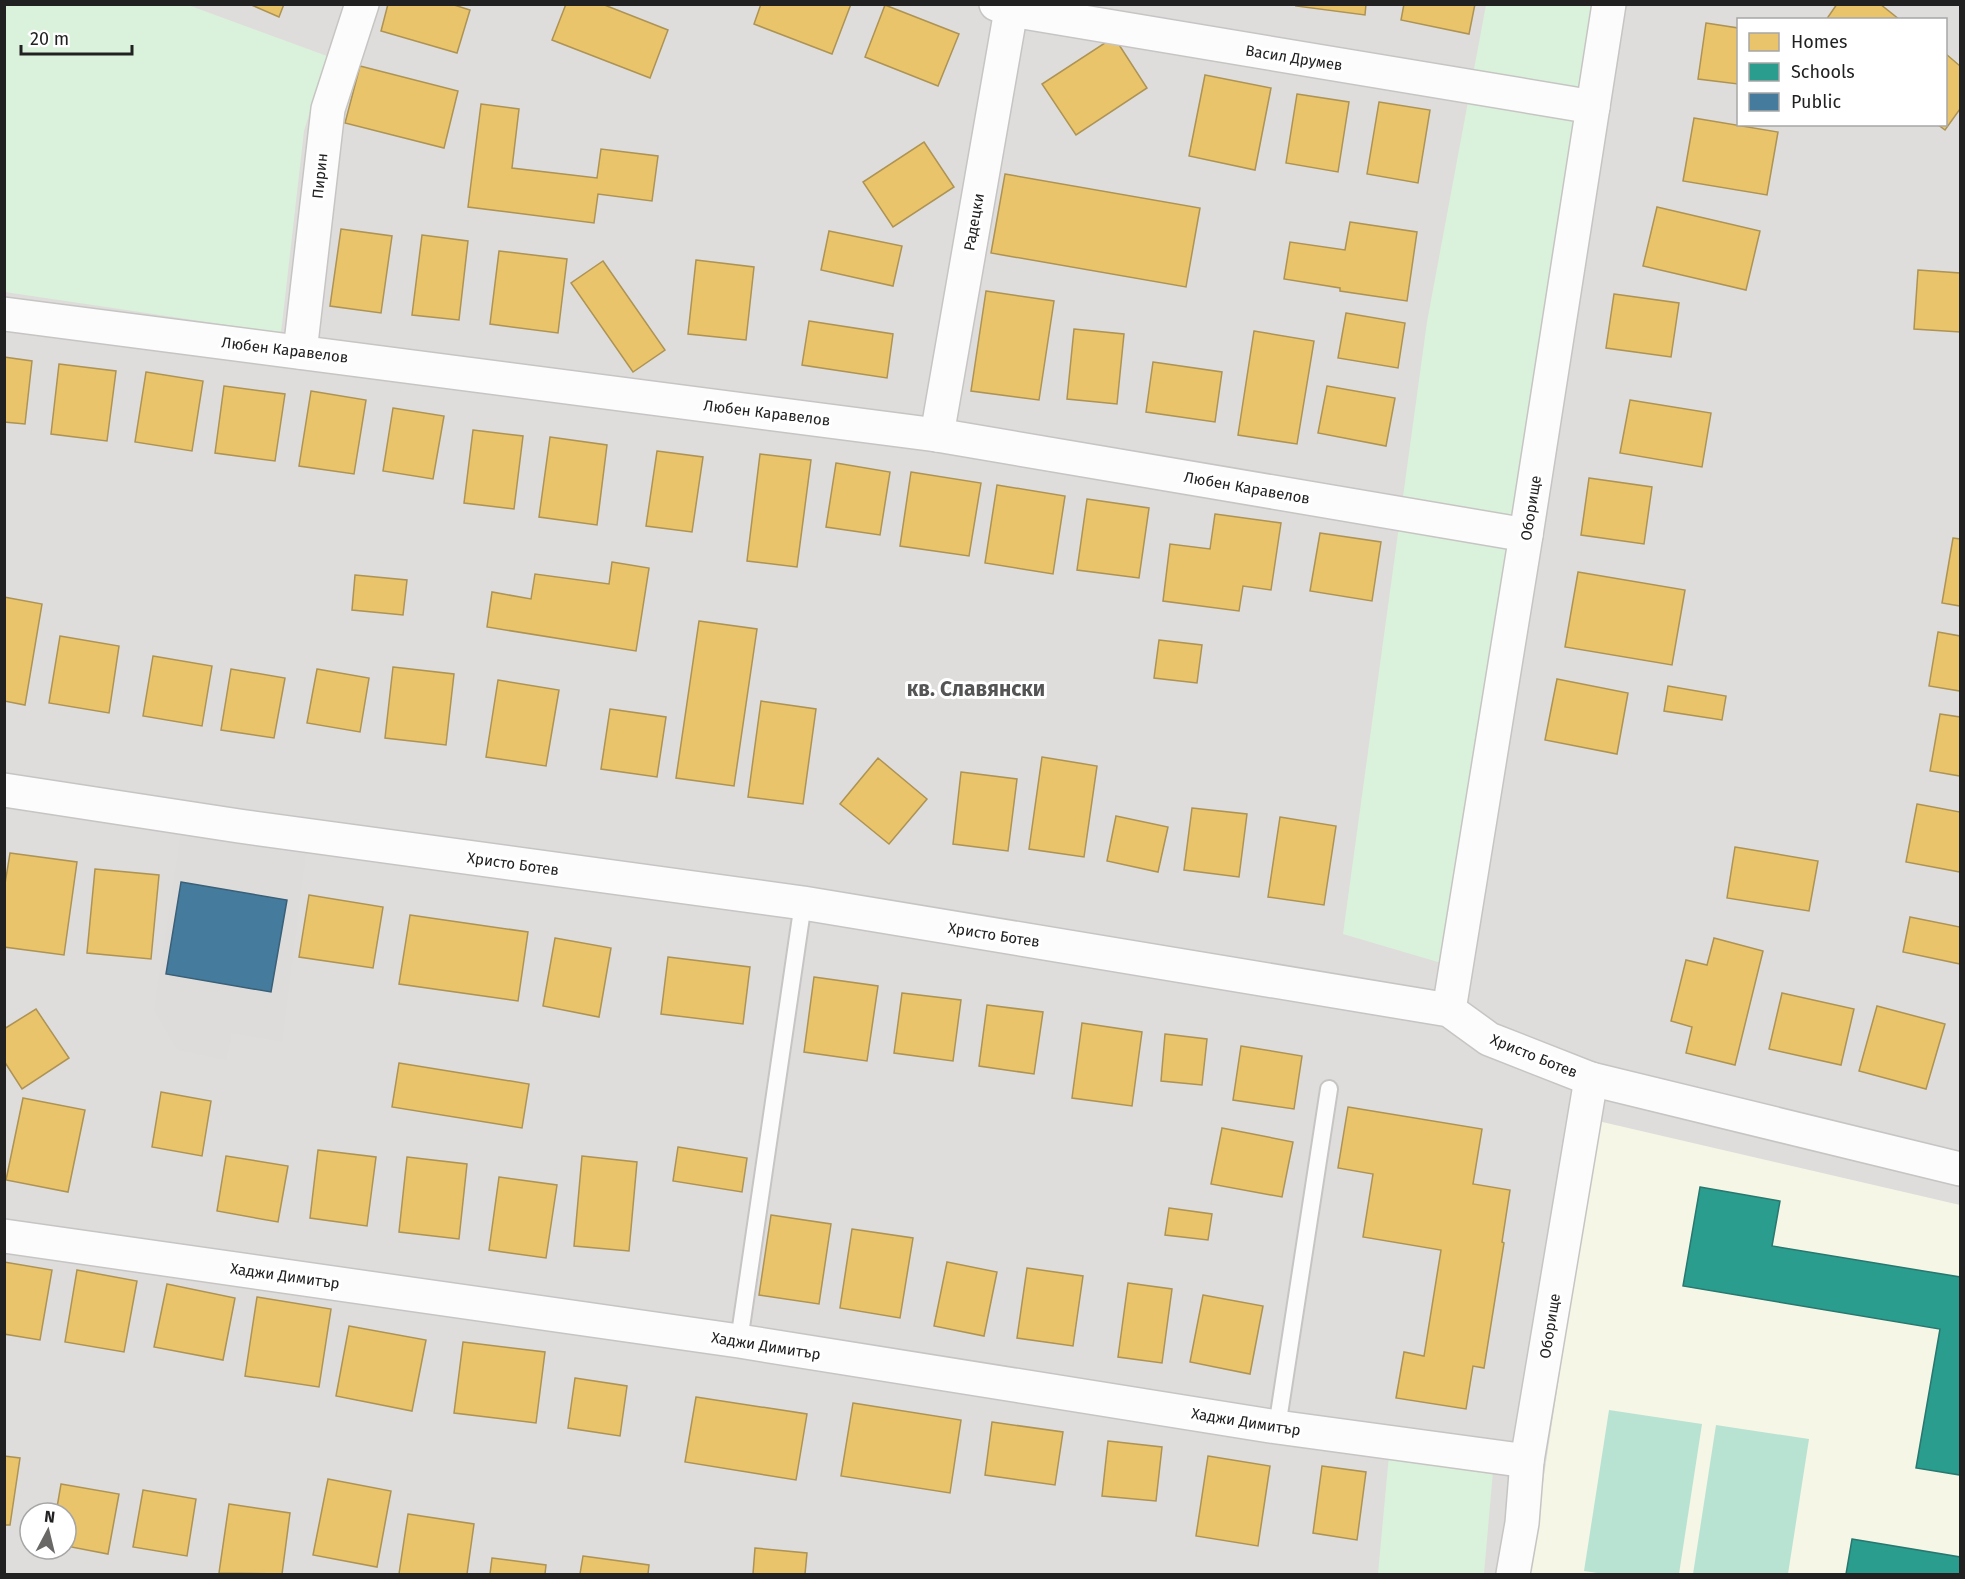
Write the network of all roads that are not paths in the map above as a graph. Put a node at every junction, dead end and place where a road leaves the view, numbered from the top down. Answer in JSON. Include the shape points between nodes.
{"nodes":[{"id":1,"x":362,"y":4,"type":"edge"},
{"id":2,"x":1609,"y":4,"type":"edge"},
{"id":3,"x":1004,"y":7,"type":"edge"},
{"id":4,"x":1593,"y":107,"type":"junction"},
{"id":5,"x":4,"y":314,"type":"edge"},
{"id":6,"x":300,"y":352,"type":"junction"},
{"id":7,"x":937,"y":435,"type":"junction"},
{"id":8,"x":1526,"y":536,"type":"junction"},
{"id":9,"x":4,"y":790,"type":"edge"},
{"id":10,"x":802,"y":903,"type":"junction"},
{"id":11,"x":1449,"y":1010,"type":"junction"},
{"id":12,"x":1591,"y":1079,"type":"junction"},
{"id":13,"x":1329,"y":1089,"type":"dead end"},
{"id":14,"x":1960,"y":1169,"type":"edge"},
{"id":15,"x":4,"y":1236,"type":"edge"},
{"id":16,"x":740,"y":1341,"type":"junction"},
{"id":17,"x":1277,"y":1427,"type":"junction"},
{"id":18,"x":1527,"y":1461,"type":"junction"},
{"id":19,"x":1513,"y":1575,"type":"edge"}],
"edges":[{"from":1,"to":6,"type":"street","name":"Пирин","via":[[328,109]]},
{"from":2,"to":4,"type":"street","name":"Оборище"},
{"from":3,"to":4,"type":"street","name":"Васил Друмев"},
{"from":3,"to":7,"type":"street","name":"Радецки"},
{"from":4,"to":8,"type":"street","name":"Оборище"},
{"from":5,"to":6,"type":"street","name":"Любен Каравелов"},
{"from":6,"to":7,"type":"street","name":"Любен Каравелов"},
{"from":7,"to":8,"type":"street","name":"Любен Каравелов"},
{"from":8,"to":11,"type":"street","name":"Оборище"},
{"from":9,"to":10,"type":"street","name":"Христо Ботев"},
{"from":10,"to":11,"type":"street","name":"Христо Ботев"},
{"from":10,"to":16,"type":"lane"},
{"from":11,"to":12,"type":"street","name":"Христо Ботев","via":[[1489,1039]]},
{"from":12,"to":14,"type":"street","name":"Христо Ботев"},
{"from":12,"to":18,"type":"street","name":"Оборище"},
{"from":13,"to":17,"type":"lane"},
{"from":15,"to":16,"type":"street","name":"Хаджи Димитър"},
{"from":16,"to":17,"type":"street","name":"Хаджи Димитър"},
{"from":17,"to":18,"type":"street","name":"Хаджи Димитър"},
{"from":18,"to":19,"type":"street","name":"Оборище"}]}
